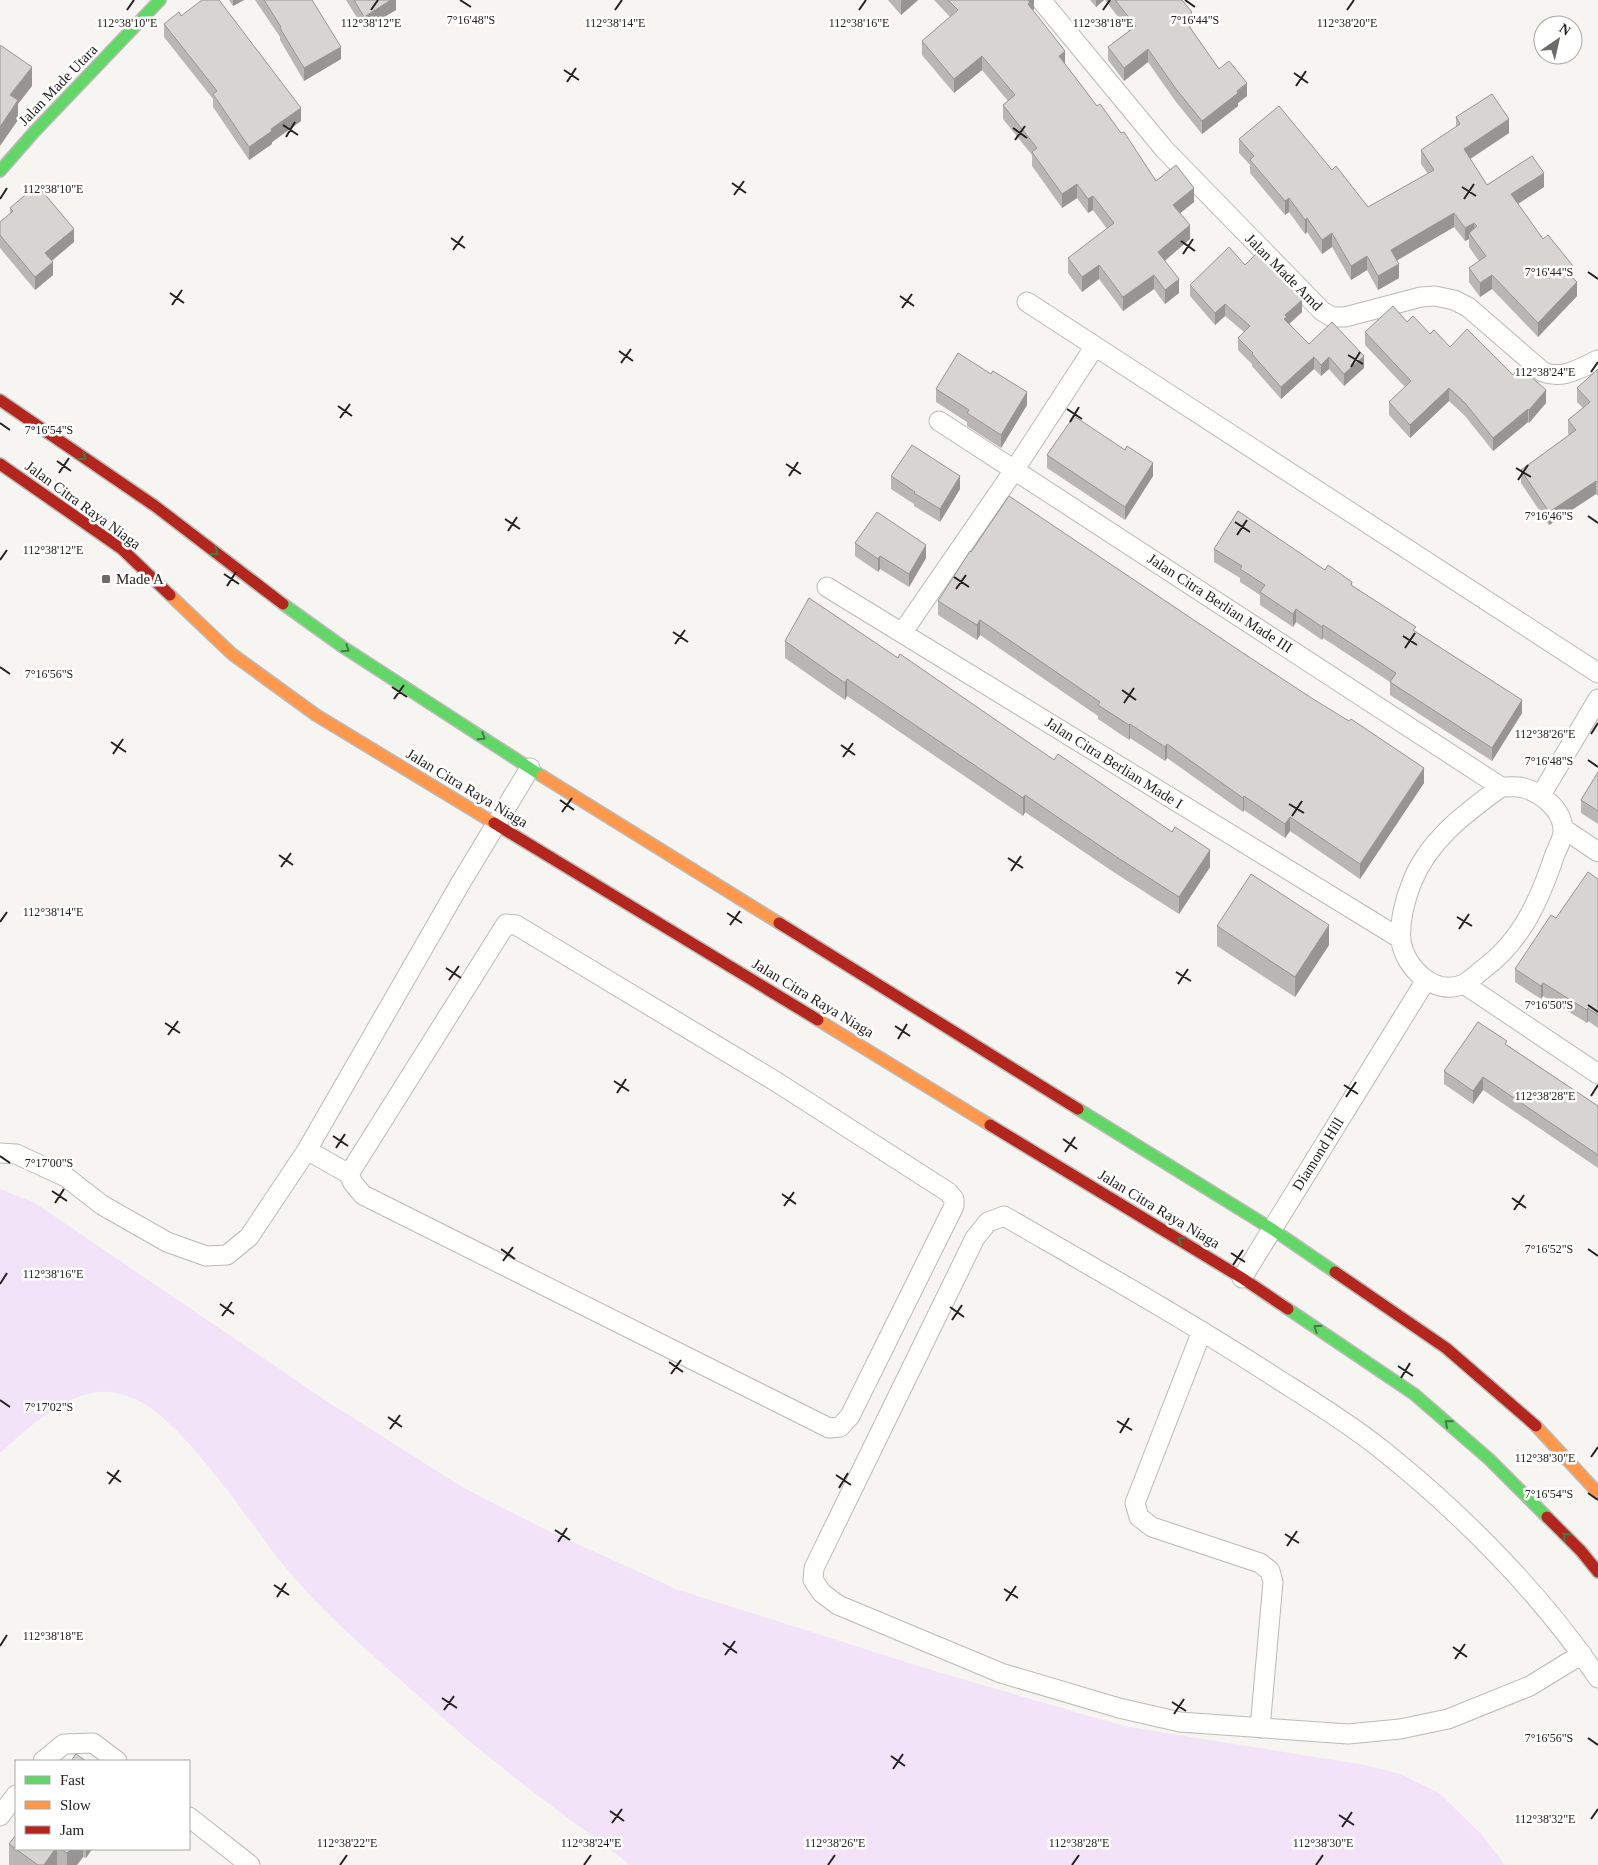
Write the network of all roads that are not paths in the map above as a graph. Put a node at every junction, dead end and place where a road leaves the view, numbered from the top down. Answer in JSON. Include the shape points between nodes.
{"nodes":[{"id":1,"x":160,"y":0,"type":"edge"},
{"id":2,"x":1041,"y":0,"type":"edge"},
{"id":3,"x":0,"y":171,"type":"edge"},
{"id":4,"x":1028,"y":302,"type":"dead end"},
{"id":5,"x":1095,"y":346,"type":"junction"},
{"id":6,"x":1598,"y":360,"type":"edge"},
{"id":7,"x":0,"y":400,"type":"edge"},
{"id":8,"x":939,"y":421,"type":"dead end"},
{"id":9,"x":0,"y":464,"type":"edge"},
{"id":10,"x":1016,"y":469,"type":"junction"},
{"id":11,"x":827,"y":587,"type":"dead end"},
{"id":12,"x":902,"y":633,"type":"junction"},
{"id":13,"x":1598,"y":674,"type":"edge"},
{"id":14,"x":1598,"y":699,"type":"edge"},
{"id":15,"x":530,"y":768,"type":"junction"},
{"id":16,"x":1501,"y":787,"type":"junction"},
{"id":17,"x":1541,"y":795,"type":"junction"},
{"id":18,"x":497,"y":824,"type":"junction"},
{"id":19,"x":1564,"y":830,"type":"junction"},
{"id":20,"x":1598,"y":852,"type":"edge"},
{"id":21,"x":1401,"y":940,"type":"junction"},
{"id":22,"x":1426,"y":980,"type":"junction"},
{"id":23,"x":1464,"y":984,"type":"junction"},
{"id":24,"x":1598,"y":1074,"type":"edge"},
{"id":25,"x":308,"y":1150,"type":"junction"},
{"id":26,"x":0,"y":1153,"type":"edge"},
{"id":27,"x":349,"y":1174,"type":"junction"},
{"id":28,"x":1272,"y":1229,"type":"junction"},
{"id":29,"x":1242,"y":1278,"type":"junction"},
{"id":30,"x":1202,"y":1330,"type":"junction"},
{"id":31,"x":1598,"y":1493,"type":"edge"},
{"id":32,"x":1598,"y":1572,"type":"edge"},
{"id":33,"x":1582,"y":1654,"type":"junction"},
{"id":34,"x":1598,"y":1678,"type":"edge"},
{"id":35,"x":1260,"y":1728,"type":"junction"},
{"id":36,"x":44,"y":1760,"type":"edge"},
{"id":37,"x":116,"y":1760,"type":"edge"},
{"id":38,"x":15,"y":1796,"type":"edge"},
{"id":39,"x":0,"y":1816,"type":"edge"},
{"id":40,"x":190,"y":1818,"type":"edge"},
{"id":41,"x":250,"y":1865,"type":"edge"}],
"edges":[{"from":1,"to":3,"type":"street","name":"Jalan Made Utara"},
{"from":2,"to":6,"type":"street","name":"Jalan Made Amd","via":[[1165,150],[1322,311],[1332,317],[1345,317],[1435,296],[1454,300],[1479,315],[1550,375],[1567,374]]},
{"from":4,"to":5,"type":"street"},
{"from":5,"to":10,"type":"street"},
{"from":5,"to":13,"type":"street"},
{"from":7,"to":15,"type":"street","one_way":true,"via":[[155,506],[268,594],[343,647]]},
{"from":8,"to":10,"type":"street","name":"Jalan Citra Berlian Made III"},
{"from":9,"to":18,"type":"street","name":"Jalan Citra Raya Niaga","via":[[122,549],[232,654],[316,714]]},
{"from":10,"to":12,"type":"street"},
{"from":10,"to":16,"type":"street","name":"Jalan Citra Berlian Made III"},
{"from":11,"to":12,"type":"street","name":"Jalan Citra Berlian Made I"},
{"from":12,"to":21,"type":"street","name":"Jalan Citra Berlian Made I"},
{"from":14,"to":17,"type":"street"},
{"from":15,"to":18,"type":"street"},
{"from":15,"to":28,"type":"street"},
{"from":16,"to":17,"type":"street","via":[[1522,787]]},
{"from":16,"to":21,"type":"street","via":[[1445,831],[1426,855],[1412,881],[1404,910]]},
{"from":17,"to":19,"type":"street","via":[[1556,810]]},
{"from":18,"to":25,"type":"street"},
{"from":29,"to":18,"type":"street","name":"Jalan Citra Raya Niaga","one_way":true},
{"from":19,"to":20,"type":"street"},
{"from":19,"to":23,"type":"street","via":[[1535,907],[1521,930],[1492,963]]},
{"from":21,"to":22,"type":"street","via":[[1404,956]]},
{"from":22,"to":23,"type":"street","via":[[1444,986]]},
{"from":22,"to":28,"type":"street","name":"Diamond Hill"},
{"from":23,"to":24,"type":"street"},
{"from":25,"to":26,"type":"street","via":[[249,1237],[227,1255],[206,1256],[167,1242],[102,1205],[66,1176],[16,1154]]},
{"from":25,"to":27,"type":"street"},
{"from":27,"to":27,"type":"street","via":[[506,924],[516,925],[775,1081],[948,1192],[954,1199],[954,1206],[850,1416],[840,1427],[829,1428],[363,1195]]},
{"from":28,"to":29,"type":"street","name":"Diamond Hill"},
{"from":28,"to":31,"type":"street","via":[[1446,1348],[1538,1428]]},
{"from":32,"to":29,"type":"street","name":"Jalan Citra Raya Niaga","one_way":true,"via":[[1489,1458],[1414,1394]]},
{"from":30,"to":33,"type":"street","via":[[1380,1448],[1486,1544],[1532,1591]]},
{"from":30,"to":35,"type":"street","via":[[1135,1502],[1139,1517],[1152,1527],[1260,1564],[1270,1571],[1273,1582]]},
{"from":30,"to":35,"type":"street","via":[[1004,1216],[988,1222],[975,1238],[814,1568],[813,1580],[822,1593],[838,1605],[1001,1673],[1118,1708],[1180,1722]]},
{"from":33,"to":34,"type":"street"},
{"from":33,"to":35,"type":"street","via":[[1530,1686],[1439,1721],[1348,1734]]},
{"from":36,"to":37,"type":"street","via":[[64,1744],[93,1743]]},
{"from":38,"to":39,"type":"street"},
{"from":40,"to":41,"type":"street"}]}
